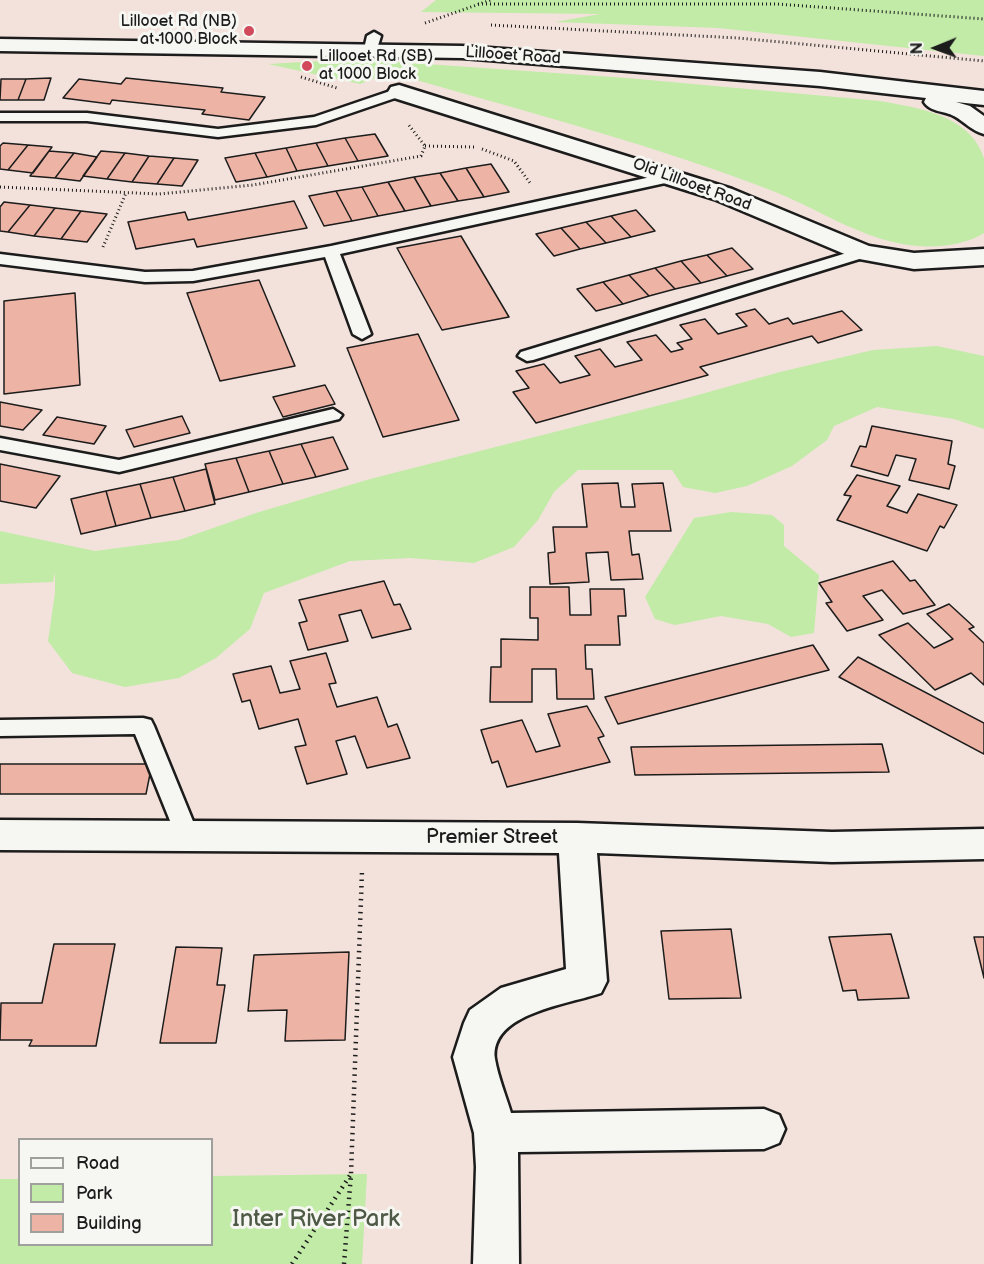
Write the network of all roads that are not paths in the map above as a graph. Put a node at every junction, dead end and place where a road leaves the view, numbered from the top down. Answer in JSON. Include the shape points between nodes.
{"nodes":[{"id":1,"x":373,"y":42,"type":"junction"},
{"id":2,"x":0,"y":45,"type":"edge"},
{"id":3,"x":664,"y":46,"type":"dead end"},
{"id":4,"x":790,"y":56,"type":"dead end"},
{"id":5,"x":847,"y":61,"type":"dead end"},
{"id":6,"x":891,"y":87,"type":"junction"},
{"id":7,"x":389,"y":96,"type":"joint"},
{"id":8,"x":984,"y":98,"type":"edge"},
{"id":9,"x":0,"y":117,"type":"edge"},
{"id":10,"x":984,"y":127,"type":"edge"},
{"id":11,"x":674,"y":177,"type":"junction"},
{"id":12,"x":331,"y":251,"type":"junction"},
{"id":13,"x":863,"y":254,"type":"junction"},
{"id":14,"x":984,"y":257,"type":"edge"},
{"id":15,"x":0,"y":259,"type":"edge"},
{"id":16,"x":362,"y":334,"type":"dead end"},
{"id":17,"x":527,"y":356,"type":"dead end"},
{"id":18,"x":333,"y":416,"type":"dead end"},
{"id":19,"x":0,"y":444,"type":"edge"},
{"id":20,"x":0,"y":728,"type":"edge"},
{"id":21,"x":0,"y":835,"type":"edge"},
{"id":22,"x":187,"y":836,"type":"junction"},
{"id":23,"x":577,"y":838,"type":"junction"},
{"id":24,"x":984,"y":844,"type":"edge"},
{"id":25,"x":764,"y":1130,"type":"dead end"},
{"id":26,"x":495,"y":1133,"type":"junction"},
{"id":27,"x":496,"y":1264,"type":"edge"}],
"edges":[{"from":1,"to":2,"type":"street","name":"Lillooet Road","via":[[194,49]]},
{"from":1,"to":3,"type":"street","name":"Lillooet Road"},
{"from":1,"to":6,"type":"street","name":"Lillooet Road"},
{"from":4,"to":5,"type":"street"},
{"from":6,"to":8,"type":"street","name":"Lillooet Road"},
{"from":6,"to":10,"type":"street","via":[[962,111]]},
{"from":7,"to":9,"type":"lane","via":[[316,121],[218,133],[87,117]]},
{"from":7,"to":11,"type":"street","name":"Old Lillooet Road"},
{"from":11,"to":12,"type":"lane"},
{"from":11,"to":13,"type":"street","name":"Old Lillooet Road"},
{"from":12,"to":15,"type":"lane","via":[[193,276],[145,277]]},
{"from":12,"to":16,"type":"lane"},
{"from":13,"to":14,"type":"street","name":"Old Lillooet Road","via":[[914,261]]},
{"from":13,"to":17,"type":"lane"},
{"from":18,"to":19,"type":"lane","via":[[119,466]]},
{"from":20,"to":22,"type":"lane","via":[[143,726]]},
{"from":21,"to":22,"type":"street","name":"Premier Street"},
{"from":22,"to":23,"type":"street","name":"Premier Street"},
{"from":23,"to":24,"type":"street","name":"Premier Street","via":[[832,847]]},
{"from":23,"to":26,"type":"street","via":[[587,981],[514,1000],[484,1023],[474,1057]]},
{"from":25,"to":26,"type":"street"},
{"from":26,"to":27,"type":"street"}]}
